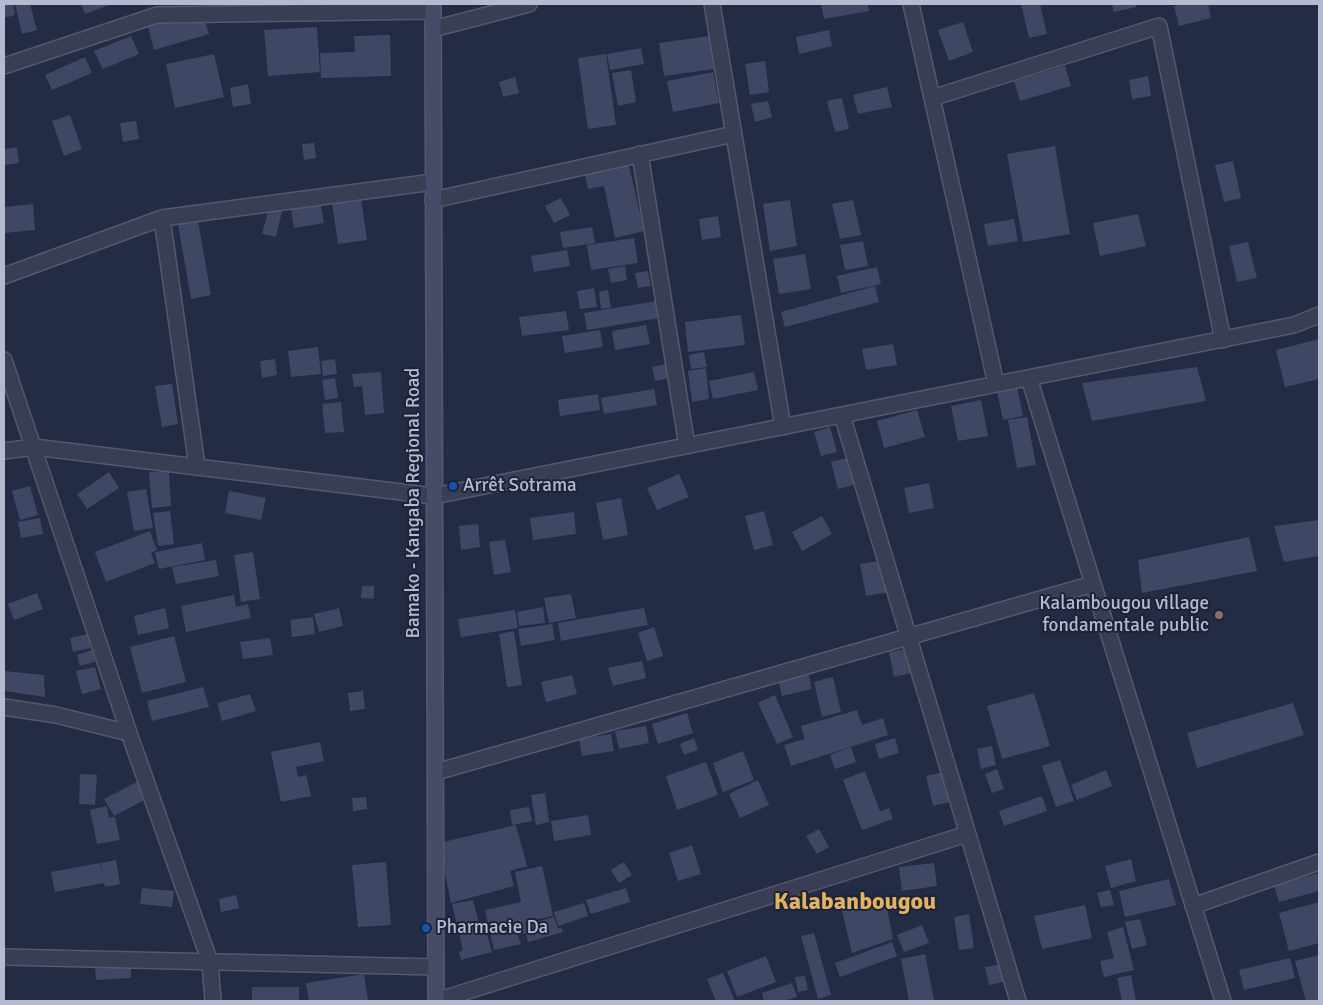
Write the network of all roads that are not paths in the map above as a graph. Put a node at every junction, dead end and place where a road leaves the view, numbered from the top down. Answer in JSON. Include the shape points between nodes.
{"nodes":[{"id":1,"x":529,"y":4,"type":"edge"},
{"id":2,"x":712,"y":4,"type":"edge"},
{"id":3,"x":911,"y":4,"type":"edge"},
{"id":4,"x":432,"y":8,"type":"edge"},
{"id":5,"x":432,"y":29,"type":"junction"},
{"id":6,"x":4,"y":66,"type":"edge"},
{"id":7,"x":932,"y":98,"type":"junction"},
{"id":8,"x":734,"y":134,"type":"junction"},
{"id":9,"x":640,"y":154,"type":"junction"},
{"id":10,"x":433,"y":182,"type":"junction"},
{"id":11,"x":433,"y":200,"type":"junction"},
{"id":12,"x":162,"y":218,"type":"junction"},
{"id":13,"x":4,"y":276,"type":"edge"},
{"id":14,"x":1319,"y":315,"type":"edge"},
{"id":15,"x":1223,"y":340,"type":"junction"},
{"id":16,"x":4,"y":360,"type":"edge"},
{"id":17,"x":1029,"y":378,"type":"junction"},
{"id":18,"x":996,"y":384,"type":"junction"},
{"id":19,"x":842,"y":415,"type":"junction"},
{"id":20,"x":783,"y":427,"type":"junction"},
{"id":21,"x":687,"y":446,"type":"junction"},
{"id":22,"x":34,"y":447,"type":"junction"},
{"id":23,"x":4,"y":451,"type":"edge"},
{"id":24,"x":197,"y":466,"type":"junction"},
{"id":25,"x":434,"y":496,"type":"junction"},
{"id":26,"x":1093,"y":584,"type":"junction"},
{"id":27,"x":908,"y":637,"type":"junction"},
{"id":28,"x":4,"y":707,"type":"edge"},
{"id":29,"x":129,"y":733,"type":"junction"},
{"id":30,"x":436,"y":772,"type":"junction"},
{"id":31,"x":968,"y":834,"type":"junction"},
{"id":32,"x":1319,"y":862,"type":"edge"},
{"id":33,"x":1193,"y":906,"type":"junction"},
{"id":34,"x":4,"y":957,"type":"edge"},
{"id":35,"x":210,"y":962,"type":"junction"},
{"id":36,"x":436,"y":968,"type":"junction"},
{"id":37,"x":213,"y":1001,"type":"edge"},
{"id":38,"x":436,"y":1001,"type":"edge"},
{"id":39,"x":1018,"y":1001,"type":"edge"},
{"id":40,"x":1223,"y":1001,"type":"edge"}],
"edges":[{"from":1,"to":5,"type":"street"},
{"from":2,"to":8,"type":"street"},
{"from":3,"to":7,"type":"street"},
{"from":4,"to":5,"type":"street","name":"Bamako - Kangaba Regional Road"},
{"from":4,"to":6,"type":"street","via":[[157,15]]},
{"from":5,"to":10,"type":"street","name":"Bamako - Kangaba Regional Road"},
{"from":7,"to":15,"type":"street","via":[[1159,26]]},
{"from":7,"to":18,"type":"street"},
{"from":8,"to":9,"type":"street"},
{"from":8,"to":20,"type":"street"},
{"from":9,"to":11,"type":"street"},
{"from":9,"to":21,"type":"street"},
{"from":10,"to":11,"type":"street","name":"Bamako - Kangaba Regional Road"},
{"from":10,"to":12,"type":"street"},
{"from":11,"to":25,"type":"street","name":"Bamako - Kangaba Regional Road"},
{"from":12,"to":13,"type":"street"},
{"from":12,"to":24,"type":"street"},
{"from":14,"to":15,"type":"street","via":[[1294,325]]},
{"from":15,"to":17,"type":"street"},
{"from":16,"to":22,"type":"street"},
{"from":17,"to":18,"type":"street"},
{"from":17,"to":26,"type":"street"},
{"from":18,"to":19,"type":"street"},
{"from":19,"to":20,"type":"street"},
{"from":19,"to":27,"type":"street"},
{"from":20,"to":21,"type":"street"},
{"from":21,"to":25,"type":"street"},
{"from":22,"to":23,"type":"street"},
{"from":22,"to":24,"type":"street"},
{"from":22,"to":29,"type":"street"},
{"from":24,"to":25,"type":"street"},
{"from":25,"to":30,"type":"street","name":"Bamako - Kangaba Regional Road"},
{"from":26,"to":27,"type":"street"},
{"from":26,"to":33,"type":"street"},
{"from":27,"to":30,"type":"street"},
{"from":27,"to":31,"type":"street"},
{"from":28,"to":29,"type":"street","via":[[56,715]]},
{"from":29,"to":35,"type":"street"},
{"from":30,"to":36,"type":"street","name":"Bamako - Kangaba Regional Road"},
{"from":31,"to":38,"type":"street"},
{"from":31,"to":39,"type":"street"},
{"from":32,"to":33,"type":"street"},
{"from":33,"to":40,"type":"street"},
{"from":34,"to":35,"type":"street"},
{"from":35,"to":36,"type":"street"},
{"from":35,"to":37,"type":"street"},
{"from":36,"to":38,"type":"street","name":"Bamako - Kangaba Regional Road"}]}
